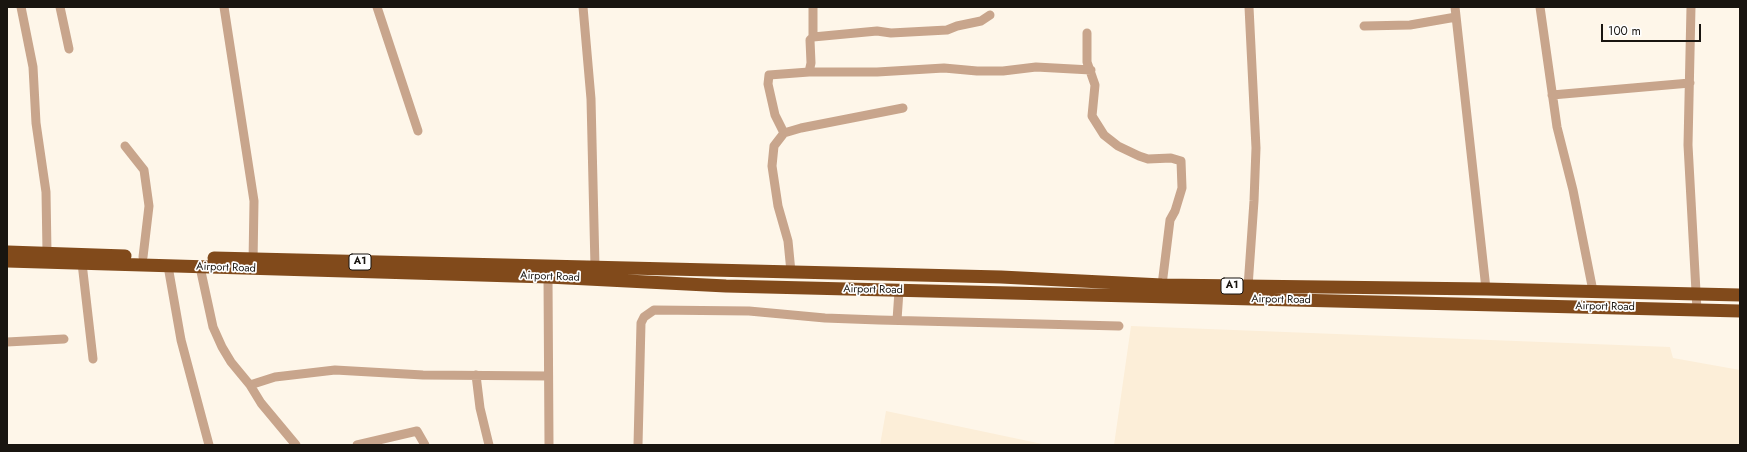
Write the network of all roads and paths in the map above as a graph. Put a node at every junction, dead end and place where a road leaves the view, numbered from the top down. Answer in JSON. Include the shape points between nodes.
{"nodes":[{"id":1,"x":21,"y":7,"type":"edge"},
{"id":2,"x":60,"y":7,"type":"edge"},
{"id":3,"x":224,"y":7,"type":"edge"},
{"id":4,"x":377,"y":7,"type":"edge"},
{"id":5,"x":583,"y":7,"type":"edge"},
{"id":6,"x":813,"y":7,"type":"edge"},
{"id":7,"x":1249,"y":7,"type":"edge"},
{"id":8,"x":1455,"y":7,"type":"edge"},
{"id":9,"x":1540,"y":7,"type":"edge"},
{"id":10,"x":1691,"y":7,"type":"edge"},
{"id":11,"x":990,"y":15,"type":"dead end"},
{"id":12,"x":1456,"y":17,"type":"junction"},
{"id":13,"x":1364,"y":26,"type":"dead end"},
{"id":14,"x":1087,"y":33,"type":"dead end"},
{"id":15,"x":813,"y":37,"type":"junction"},
{"id":16,"x":69,"y":49,"type":"dead end"},
{"id":17,"x":1091,"y":70,"type":"junction"},
{"id":18,"x":809,"y":72,"type":"junction"},
{"id":19,"x":1690,"y":83,"type":"junction"},
{"id":20,"x":1552,"y":95,"type":"junction"},
{"id":21,"x":903,"y":108,"type":"dead end"},
{"id":22,"x":418,"y":131,"type":"dead end"},
{"id":23,"x":784,"y":133,"type":"junction"},
{"id":24,"x":124,"y":146,"type":"dead end"},
{"id":25,"x":7,"y":252,"type":"edge"},
{"id":26,"x":47,"y":252,"type":"junction"},
{"id":27,"x":143,"y":257,"type":"junction"},
{"id":28,"x":7,"y":260,"type":"edge"},
{"id":29,"x":82,"y":263,"type":"junction"},
{"id":30,"x":253,"y":264,"type":"junction"},
{"id":31,"x":168,"y":266,"type":"junction"},
{"id":32,"x":200,"y":267,"type":"junction"},
{"id":33,"x":595,"y":267,"type":"junction"},
{"id":34,"x":791,"y":272,"type":"junction"},
{"id":35,"x":548,"y":277,"type":"junction"},
{"id":36,"x":1162,"y":285,"type":"junction"},
{"id":37,"x":1248,"y":287,"type":"junction"},
{"id":38,"x":1486,"y":289,"type":"junction"},
{"id":39,"x":899,"y":291,"type":"junction"},
{"id":40,"x":1593,"y":291,"type":"junction"},
{"id":41,"x":1695,"y":294,"type":"junction"},
{"id":42,"x":1740,"y":295,"type":"edge"},
{"id":43,"x":1697,"y":310,"type":"junction"},
{"id":44,"x":1740,"y":310,"type":"edge"},
{"id":45,"x":896,"y":320,"type":"junction"},
{"id":46,"x":1119,"y":326,"type":"dead end"},
{"id":47,"x":64,"y":339,"type":"dead end"},
{"id":48,"x":7,"y":342,"type":"edge"},
{"id":49,"x":93,"y":359,"type":"dead end"},
{"id":50,"x":476,"y":375,"type":"junction"},
{"id":51,"x":548,"y":376,"type":"junction"},
{"id":52,"x":250,"y":385,"type":"junction"},
{"id":53,"x":209,"y":445,"type":"edge"},
{"id":54,"x":296,"y":445,"type":"edge"},
{"id":55,"x":357,"y":445,"type":"edge"},
{"id":56,"x":425,"y":445,"type":"edge"},
{"id":57,"x":489,"y":445,"type":"edge"},
{"id":58,"x":549,"y":445,"type":"edge"},
{"id":59,"x":638,"y":445,"type":"edge"}],
"edges":[{"from":1,"to":26,"type":"street","via":[[33,67],[36,123],[46,192]]},
{"from":2,"to":16,"type":"street"},
{"from":3,"to":30,"type":"street","via":[[254,202]]},
{"from":4,"to":22,"type":"street"},
{"from":5,"to":33,"type":"street","via":[[591,99]]},
{"from":6,"to":15,"type":"street"},
{"from":7,"to":37,"type":"street","via":[[1256,148]]},
{"from":8,"to":12,"type":"street"},
{"from":9,"to":20,"type":"street"},
{"from":10,"to":19,"type":"street"},
{"from":11,"to":15,"type":"street","via":[[981,21],[947,30],[891,33],[877,31]]},
{"from":12,"to":13,"type":"street","via":[[1410,25]]},
{"from":12,"to":38,"type":"street"},
{"from":14,"to":17,"type":"street","via":[[1087,62]]},
{"from":15,"to":18,"type":"street","via":[[810,40]]},
{"from":17,"to":18,"type":"street","via":[[1036,67],[1004,71],[944,68],[877,72]]},
{"from":17,"to":36,"type":"street","via":[[1095,85],[1092,116],[1104,135],[1118,146],[1139,156],[1181,161],[1182,188],[1170,220]]},
{"from":18,"to":23,"type":"street","via":[[769,75],[772,104]]},
{"from":19,"to":20,"type":"street"},
{"from":19,"to":41,"type":"street","via":[[1688,145]]},
{"from":20,"to":40,"type":"street"},
{"from":21,"to":23,"type":"street"},
{"from":23,"to":34,"type":"street","via":[[774,146],[772,166],[778,206],[788,241]]},
{"from":24,"to":27,"type":"street","via":[[144,170],[149,206]]},
{"from":25,"to":26,"type":"highway","name":"Airport Road","number":"A1"},
{"from":26,"to":27,"type":"highway","name":"Airport Road","number":"A1"},
{"from":27,"to":30,"type":"highway","name":"Airport Road","number":"A1"},
{"from":28,"to":29,"type":"highway","name":"Airport Road","number":"A1"},
{"from":29,"to":31,"type":"highway","name":"Airport Road","number":"A1"},
{"from":29,"to":49,"type":"street"},
{"from":30,"to":32,"type":"highway","name":"Airport Road","number":"A1"},
{"from":30,"to":33,"type":"highway","name":"Airport Road","number":"A1"},
{"from":30,"to":35,"type":"highway","name":"Airport Road","number":"A1"},
{"from":31,"to":32,"type":"highway","name":"Airport Road","number":"A1"},
{"from":31,"to":53,"type":"street","via":[[181,340]]},
{"from":32,"to":52,"type":"street","via":[[214,327],[222,347]]},
{"from":33,"to":34,"type":"highway","name":"Airport Road","number":"A1"},
{"from":34,"to":36,"type":"highway","name":"Airport Road","number":"A1","via":[[1001,277]]},
{"from":35,"to":39,"type":"highway","name":"Airport Road","number":"A1"},
{"from":35,"to":51,"type":"street"},
{"from":36,"to":37,"type":"highway","name":"Airport Road","number":"A1"},
{"from":37,"to":38,"type":"highway","name":"Airport Road","number":"A1"},
{"from":38,"to":40,"type":"highway","name":"Airport Road","number":"A1"},
{"from":39,"to":43,"type":"highway","name":"Airport Road","number":"A1"},
{"from":39,"to":45,"type":"street"},
{"from":40,"to":41,"type":"highway","name":"Airport Road","number":"A1"},
{"from":41,"to":42,"type":"highway","name":"Airport Road","number":"A1"},
{"from":41,"to":43,"type":"street"},
{"from":43,"to":44,"type":"highway","name":"Airport Road","number":"A1"},
{"from":45,"to":46,"type":"street"},
{"from":45,"to":59,"type":"street","via":[[825,318],[749,311],[663,309],[648,312],[641,323]]},
{"from":47,"to":48,"type":"street"},
{"from":50,"to":51,"type":"street"},
{"from":50,"to":52,"type":"street","via":[[335,370],[275,377]]},
{"from":50,"to":57,"type":"street","via":[[480,408]]},
{"from":51,"to":58,"type":"street"},
{"from":52,"to":54,"type":"street","via":[[261,403]]},
{"from":55,"to":56,"type":"street","via":[[417,431]]}]}
